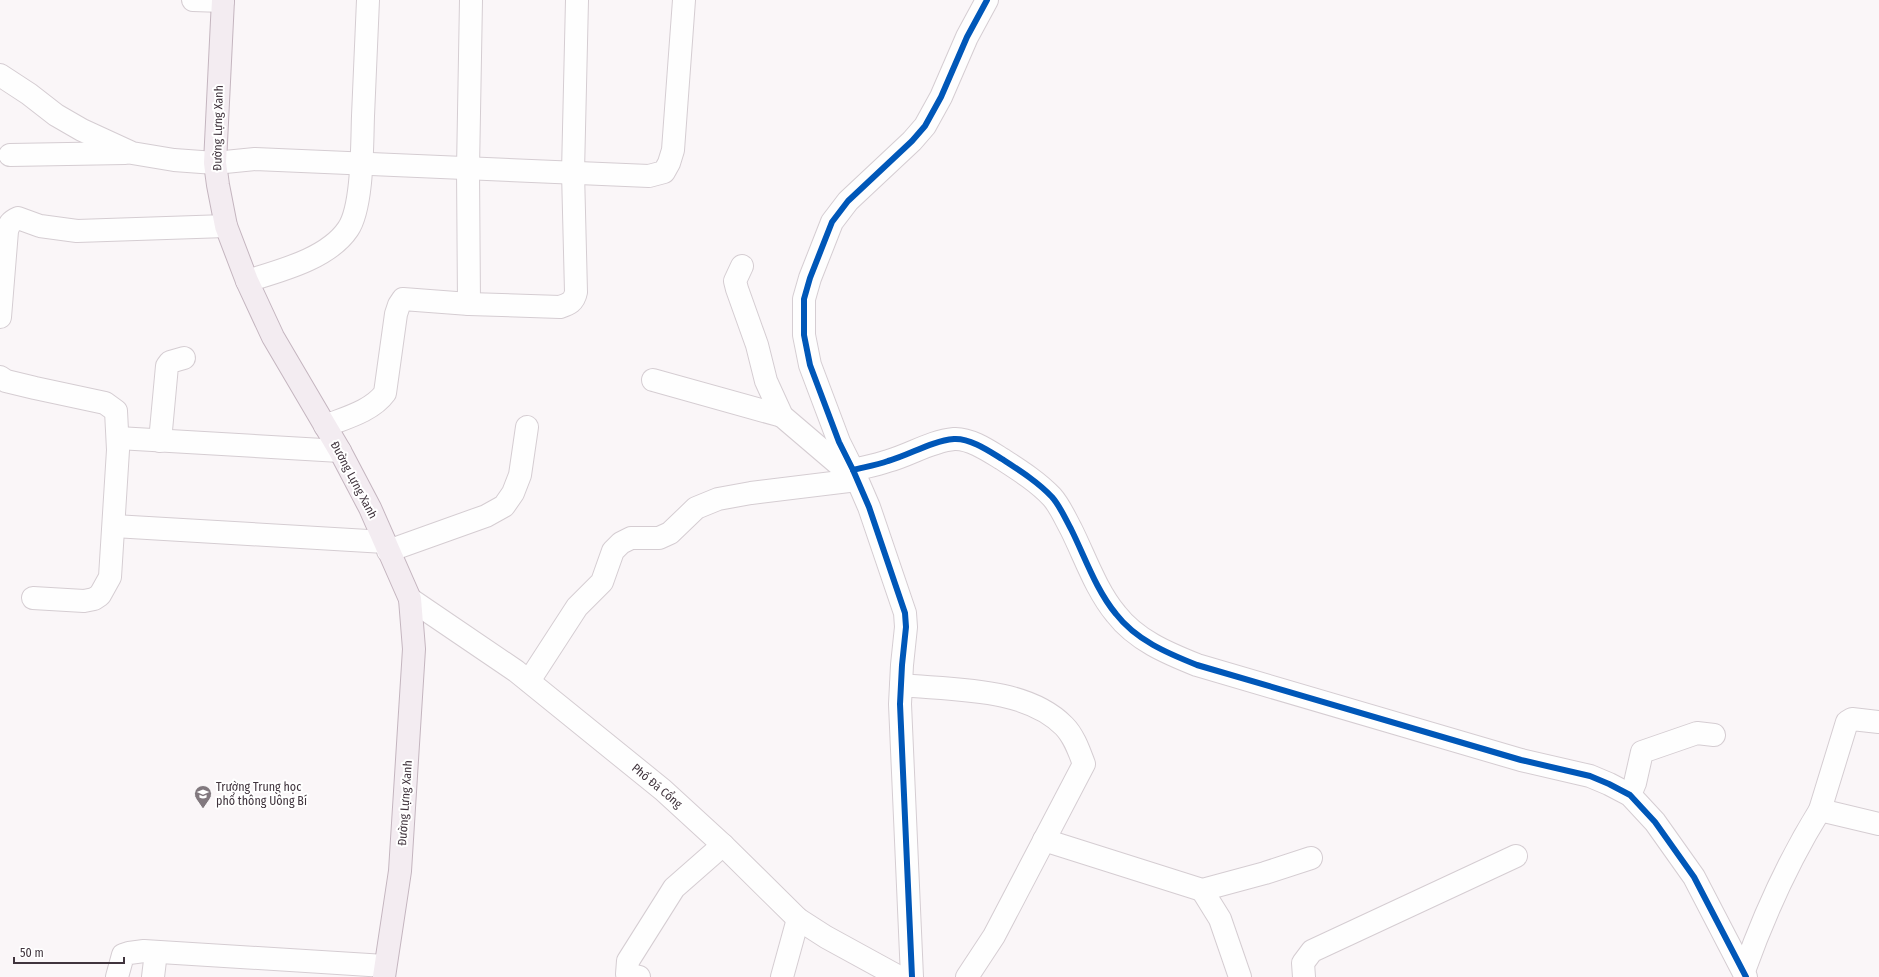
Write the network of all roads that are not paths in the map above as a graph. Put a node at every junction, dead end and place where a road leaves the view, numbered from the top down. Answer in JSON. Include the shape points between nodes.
{"nodes":[{"id":1,"x":193,"y":0,"type":"edge"},
{"id":2,"x":223,"y":0,"type":"edge"},
{"id":3,"x":368,"y":0,"type":"edge"},
{"id":4,"x":471,"y":0,"type":"edge"},
{"id":5,"x":577,"y":0,"type":"edge"},
{"id":6,"x":684,"y":0,"type":"edge"},
{"id":7,"x":987,"y":0,"type":"edge"},
{"id":8,"x":0,"y":76,"type":"edge"},
{"id":9,"x":132,"y":153,"type":"junction"},
{"id":10,"x":10,"y":155,"type":"dead end"},
{"id":11,"x":216,"y":163,"type":"junction"},
{"id":12,"x":361,"y":163,"type":"junction"},
{"id":13,"x":468,"y":169,"type":"junction"},
{"id":14,"x":573,"y":172,"type":"junction"},
{"id":15,"x":226,"y":226,"type":"junction"},
{"id":16,"x":742,"y":266,"type":"dead end"},
{"id":17,"x":247,"y":281,"type":"junction"},
{"id":18,"x":469,"y":304,"type":"junction"},
{"id":19,"x":0,"y":317,"type":"edge"},
{"id":20,"x":184,"y":358,"type":"dead end"},
{"id":21,"x":0,"y":377,"type":"edge"},
{"id":22,"x":653,"y":380,"type":"dead end"},
{"id":23,"x":782,"y":416,"type":"junction"},
{"id":24,"x":325,"y":426,"type":"junction"},
{"id":25,"x":527,"y":427,"type":"dead end"},
{"id":26,"x":118,"y":438,"type":"junction"},
{"id":27,"x":160,"y":441,"type":"junction"},
{"id":28,"x":340,"y":451,"type":"junction"},
{"id":29,"x":855,"y":475,"type":"junction"},
{"id":30,"x":114,"y":526,"type":"junction"},
{"id":31,"x":387,"y":547,"type":"junction"},
{"id":32,"x":33,"y":598,"type":"dead end"},
{"id":33,"x":410,"y":599,"type":"junction"},
{"id":34,"x":529,"y":681,"type":"junction"},
{"id":35,"x":901,"y":685,"type":"junction"},
{"id":36,"x":1879,"y":722,"type":"edge"},
{"id":37,"x":1714,"y":735,"type":"dead end"},
{"id":38,"x":1630,"y":795,"type":"junction"},
{"id":39,"x":1820,"y":810,"type":"junction"},
{"id":40,"x":1879,"y":824,"type":"edge"},
{"id":41,"x":1044,"y":840,"type":"junction"},
{"id":42,"x":723,"y":845,"type":"junction"},
{"id":43,"x":1516,"y":856,"type":"dead end"},
{"id":44,"x":1311,"y":858,"type":"dead end"},
{"id":45,"x":1202,"y":890,"type":"junction"},
{"id":46,"x":798,"y":919,"type":"junction"},
{"id":47,"x":156,"y":952,"type":"junction"},
{"id":48,"x":384,"y":972,"type":"edge"},
{"id":49,"x":1745,"y":974,"type":"edge"},
{"id":50,"x":117,"y":977,"type":"edge"},
{"id":51,"x":152,"y":977,"type":"edge"},
{"id":52,"x":639,"y":977,"type":"edge"},
{"id":53,"x":782,"y":977,"type":"edge"},
{"id":54,"x":899,"y":977,"type":"edge"},
{"id":55,"x":912,"y":977,"type":"edge"},
{"id":56,"x":967,"y":977,"type":"edge"},
{"id":57,"x":1240,"y":977,"type":"edge"},
{"id":58,"x":1304,"y":977,"type":"edge"}],
"edges":[{"from":1,"to":2,"type":"street"},
{"from":2,"to":11,"type":"main road","name":"Đường Lựng Xanh"},
{"from":3,"to":12,"type":"street"},
{"from":4,"to":13,"type":"street"},
{"from":5,"to":14,"type":"street"},
{"from":6,"to":14,"type":"street","via":[[673,150],[664,172],[649,176]]},
{"from":7,"to":29,"type":"street","via":[[925,126],[848,201],[832,222],[804,299],[805,347],[839,442]]},
{"from":8,"to":9,"type":"street","via":[[56,115]]},
{"from":9,"to":10,"type":"street"},
{"from":9,"to":11,"type":"street"},
{"from":11,"to":12,"type":"street","via":[[255,159]]},
{"from":11,"to":15,"type":"main road","name":"Đường Lựng Xanh"},
{"from":12,"to":13,"type":"street"},
{"from":12,"to":17,"type":"street","via":[[354,217],[348,230],[306,262]]},
{"from":13,"to":14,"type":"street"},
{"from":13,"to":18,"type":"street"},
{"from":14,"to":18,"type":"street","via":[[576,292],[574,299],[560,307]]},
{"from":15,"to":17,"type":"main road","name":"Đường Lựng Xanh"},
{"from":15,"to":19,"type":"street","via":[[77,231],[40,226],[18,218],[12,220],[7,231]]},
{"from":16,"to":23,"type":"street","via":[[735,281],[737,289],[757,345],[766,381]]},
{"from":17,"to":24,"type":"main road","name":"Đường Lựng Xanh","via":[[273,337]]},
{"from":18,"to":24,"type":"street","via":[[403,299],[396,314],[385,393],[381,399],[364,410]]},
{"from":20,"to":27,"type":"street","via":[[170,362],[167,366]]},
{"from":21,"to":26,"type":"street","via":[[6,381],[111,406],[116,412]]},
{"from":22,"to":23,"type":"street"},
{"from":23,"to":29,"type":"street"},
{"from":24,"to":28,"type":"main road","name":"Đường Lựng Xanh"},
{"from":25,"to":31,"type":"street","via":[[520,475],[513,493],[504,506],[486,516]]},
{"from":26,"to":27,"type":"street"},
{"from":26,"to":30,"type":"street"},
{"from":27,"to":28,"type":"street"},
{"from":28,"to":31,"type":"main road","name":"Đường Lựng Xanh"},
{"from":29,"to":34,"type":"street","via":[[718,499],[696,508],[670,533],[659,538],[631,538],[620,543],[613,551],[602,582],[577,607]]},
{"from":29,"to":35,"type":"street","via":[[869,507],[905,613]]},
{"from":29,"to":38,"type":"street","via":[[940,442],[955,439],[967,442],[992,453],[1019,470],[1052,498],[1064,515],[1091,571],[1116,614],[1145,640],[1170,654],[1197,665],[1520,760],[1590,776]]},
{"from":30,"to":31,"type":"street"},
{"from":30,"to":32,"type":"street","via":[[110,577],[100,595],[84,601]]},
{"from":31,"to":33,"type":"main road","name":"Đường Lựng Xanh"},
{"from":33,"to":34,"type":"street","name":"Phố Đá Cổng"},
{"from":33,"to":48,"type":"main road","name":"Đường Lựng Xanh","via":[[414,649],[400,871]]},
{"from":34,"to":42,"type":"street","name":"Phố Đá Cổng","via":[[663,790]]},
{"from":35,"to":41,"type":"street","via":[[974,692],[1021,700],[1039,708],[1065,726],[1073,737],[1084,764]]},
{"from":35,"to":55,"type":"street"},
{"from":36,"to":39,"type":"street","via":[[1852,719],[1847,722]]},
{"from":37,"to":38,"type":"street","via":[[1697,733],[1642,752]]},
{"from":38,"to":49,"type":"street","via":[[1659,827],[1694,877]]},
{"from":39,"to":40,"type":"street"},
{"from":39,"to":49,"type":"street","via":[[1782,877],[1755,938]]},
{"from":41,"to":45,"type":"street"},
{"from":41,"to":56,"type":"street","via":[[994,936]]},
{"from":42,"to":46,"type":"street","name":"Phố Đá Cổng"},
{"from":42,"to":52,"type":"street","via":[[674,888],[661,907],[628,961],[627,974]]},
{"from":43,"to":58,"type":"street","via":[[1312,951],[1303,963]]},
{"from":44,"to":45,"type":"street","via":[[1265,874]]},
{"from":45,"to":57,"type":"street","via":[[1220,919]]},
{"from":46,"to":53,"type":"street"},
{"from":46,"to":54,"type":"street","name":"Phố Đá Cổng"},
{"from":47,"to":48,"type":"street"},
{"from":47,"to":50,"type":"street","via":[[123,955]]},
{"from":47,"to":51,"type":"street"}]}
